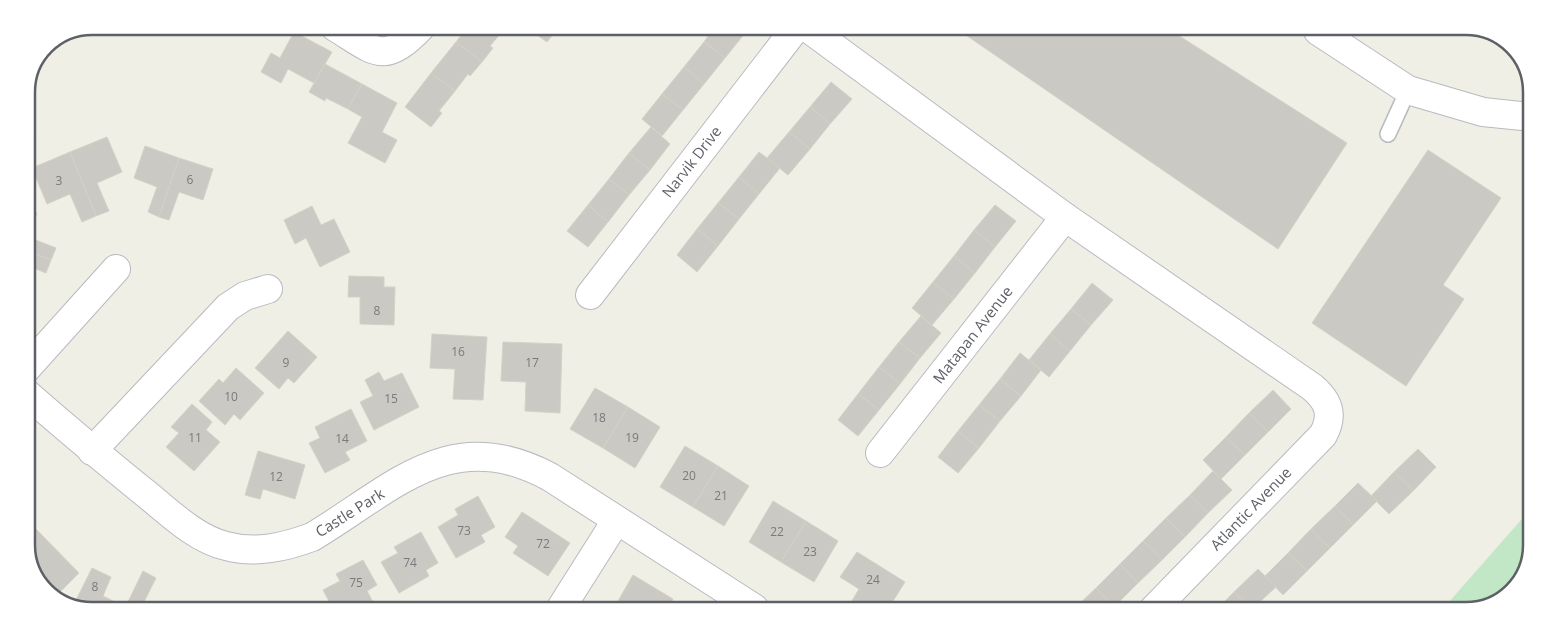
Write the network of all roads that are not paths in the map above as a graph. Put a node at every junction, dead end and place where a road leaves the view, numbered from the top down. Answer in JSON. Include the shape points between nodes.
{"nodes":[{"id":1,"x":348,"y":35,"type":"edge"},
{"id":2,"x":413,"y":35,"type":"edge"},
{"id":3,"x":790,"y":35,"type":"edge"},
{"id":4,"x":817,"y":35,"type":"edge"},
{"id":5,"x":1326,"y":35,"type":"edge"},
{"id":6,"x":1408,"y":90,"type":"junction"},
{"id":7,"x":1523,"y":116,"type":"edge"},
{"id":8,"x":1388,"y":134,"type":"dead end"},
{"id":9,"x":1065,"y":217,"type":"junction"},
{"id":10,"x":116,"y":268,"type":"dead end"},
{"id":11,"x":268,"y":288,"type":"dead end"},
{"id":12,"x":590,"y":295,"type":"dead end"},
{"id":13,"x":35,"y":358,"type":"edge"},
{"id":14,"x":35,"y":401,"type":"edge"},
{"id":15,"x":92,"y":451,"type":"junction"},
{"id":16,"x":880,"y":453,"type":"dead end"},
{"id":17,"x":616,"y":521,"type":"junction"},
{"id":18,"x":564,"y":602,"type":"edge"},
{"id":19,"x":744,"y":602,"type":"edge"},
{"id":20,"x":1161,"y":602,"type":"edge"}],
"edges":[{"from":1,"to":2,"type":"street","via":[[382,52],[400,48]]},
{"from":3,"to":12,"type":"street","name":"Narvik Drive"},
{"from":4,"to":9,"type":"street"},
{"from":5,"to":6,"type":"street"},
{"from":6,"to":7,"type":"street","via":[[1483,112]]},
{"from":6,"to":8,"type":"lane"},
{"from":9,"to":16,"type":"street","name":"Matapan Avenue"},
{"from":9,"to":20,"type":"street","name":"Atlantic Avenue","via":[[1312,387],[1326,401],[1330,416],[1323,435]]},
{"from":10,"to":13,"type":"street"},
{"from":11,"to":15,"type":"street","via":[[245,296],[228,307]]},
{"from":14,"to":15,"type":"street","name":"Castle Park"},
{"from":15,"to":17,"type":"street","name":"Castle Park","via":[[194,530],[225,546],[242,549],[277,548],[312,537],[412,473],[432,464],[468,456],[498,457],[533,468]]},
{"from":17,"to":18,"type":"street"},
{"from":17,"to":19,"type":"street","name":"Castle Park"}]}
